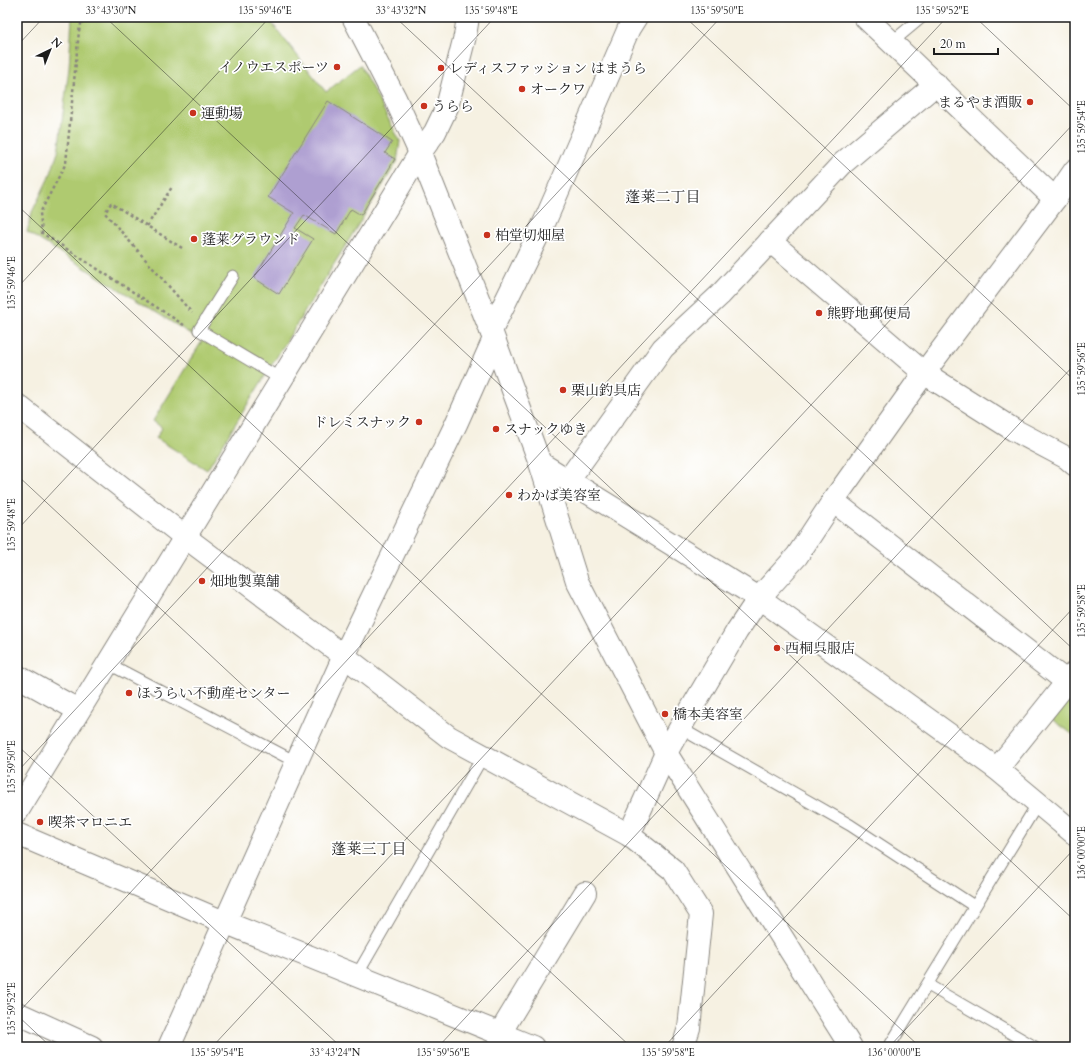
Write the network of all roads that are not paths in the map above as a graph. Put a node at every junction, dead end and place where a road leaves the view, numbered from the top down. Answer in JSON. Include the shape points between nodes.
{"nodes":[{"id":1,"x":353,"y":17,"type":"edge"},
{"id":2,"x":468,"y":17,"type":"edge"},
{"id":3,"x":636,"y":17,"type":"edge"},
{"id":4,"x":866,"y":17,"type":"edge"},
{"id":5,"x":922,"y":17,"type":"edge"},
{"id":6,"x":892,"y":42,"type":"junction"},
{"id":7,"x":936,"y":84,"type":"junction"},
{"id":8,"x":420,"y":153,"type":"junction"},
{"id":9,"x":1075,"y":170,"type":"edge"},
{"id":10,"x":1055,"y":199,"type":"junction"},
{"id":11,"x":770,"y":241,"type":"junction"},
{"id":12,"x":233,"y":276,"type":"dead end"},
{"id":13,"x":492,"y":336,"type":"junction"},
{"id":14,"x":924,"y":373,"type":"junction"},
{"id":15,"x":281,"y":379,"type":"junction"},
{"id":16,"x":17,"y":405,"type":"edge"},
{"id":17,"x":540,"y":463,"type":"junction"},
{"id":18,"x":1075,"y":465,"type":"edge"},
{"id":19,"x":569,"y":479,"type":"junction"},
{"id":20,"x":833,"y":501,"type":"junction"},
{"id":21,"x":184,"y":537,"type":"junction"},
{"id":22,"x":759,"y":598,"type":"junction"},
{"id":23,"x":344,"y":656,"type":"junction"},
{"id":24,"x":107,"y":663,"type":"junction"},
{"id":25,"x":17,"y":676,"type":"edge"},
{"id":26,"x":1071,"y":677,"type":"edge"},
{"id":27,"x":78,"y":710,"type":"junction"},
{"id":28,"x":680,"y":728,"type":"junction"},
{"id":29,"x":666,"y":753,"type":"junction"},
{"id":30,"x":483,"y":756,"type":"junction"},
{"id":31,"x":296,"y":762,"type":"junction"},
{"id":32,"x":997,"y":769,"type":"junction"},
{"id":33,"x":1038,"y":803,"type":"junction"},
{"id":34,"x":17,"y":812,"type":"edge"},
{"id":35,"x":17,"y":834,"type":"edge"},
{"id":36,"x":1075,"y":834,"type":"edge"},
{"id":37,"x":629,"y":835,"type":"junction"},
{"id":38,"x":585,"y":893,"type":"dead end"},
{"id":39,"x":974,"y":906,"type":"junction"},
{"id":40,"x":224,"y":922,"type":"junction"},
{"id":41,"x":357,"y":975,"type":"junction"},
{"id":42,"x":928,"y":985,"type":"junction"},
{"id":43,"x":17,"y":1013,"type":"edge"},
{"id":44,"x":500,"y":1034,"type":"junction"},
{"id":45,"x":92,"y":1047,"type":"edge"},
{"id":46,"x":169,"y":1047,"type":"edge"},
{"id":47,"x":533,"y":1047,"type":"edge"},
{"id":48,"x":683,"y":1047,"type":"edge"},
{"id":49,"x":851,"y":1047,"type":"edge"},
{"id":50,"x":889,"y":1047,"type":"edge"},
{"id":51,"x":1035,"y":1047,"type":"edge"}],
"edges":[{"from":1,"to":8,"type":"street"},
{"from":2,"to":8,"type":"street","via":[[447,107],[435,132]]},
{"from":3,"to":13,"type":"street"},
{"from":4,"to":6,"type":"street"},
{"from":5,"to":6,"type":"lane"},
{"from":6,"to":7,"type":"street"},
{"from":7,"to":10,"type":"street"},
{"from":7,"to":11,"type":"street","via":[[843,163]]},
{"from":8,"to":13,"type":"street"},
{"from":8,"to":15,"type":"street"},
{"from":9,"to":10,"type":"street"},
{"from":10,"to":14,"type":"street"},
{"from":11,"to":14,"type":"street"},
{"from":11,"to":19,"type":"street","via":[[720,295],[663,348]]},
{"from":12,"to":15,"type":"lane","via":[[201,327]]},
{"from":13,"to":17,"type":"street"},
{"from":13,"to":23,"type":"street","via":[[456,424]]},
{"from":14,"to":18,"type":"street"},
{"from":14,"to":20,"type":"street"},
{"from":15,"to":21,"type":"street"},
{"from":16,"to":21,"type":"street"},
{"from":17,"to":19,"type":"street"},
{"from":17,"to":29,"type":"street","via":[[576,581]]},
{"from":19,"to":22,"type":"street"},
{"from":20,"to":22,"type":"street","via":[[797,556]]},
{"from":20,"to":26,"type":"street"},
{"from":21,"to":23,"type":"street"},
{"from":21,"to":24,"type":"street"},
{"from":22,"to":28,"type":"street"},
{"from":22,"to":32,"type":"street"},
{"from":23,"to":30,"type":"street","via":[[449,737]]},
{"from":23,"to":31,"type":"street"},
{"from":24,"to":27,"type":"street"},
{"from":24,"to":31,"type":"lane"},
{"from":25,"to":27,"type":"street"},
{"from":26,"to":32,"type":"street"},
{"from":27,"to":34,"type":"street"},
{"from":28,"to":29,"type":"street"},
{"from":28,"to":39,"type":"lane","via":[[850,825]]},
{"from":29,"to":37,"type":"street"},
{"from":29,"to":49,"type":"street"},
{"from":30,"to":37,"type":"street"},
{"from":30,"to":41,"type":"lane"},
{"from":31,"to":40,"type":"street"},
{"from":32,"to":33,"type":"street"},
{"from":33,"to":36,"type":"street"},
{"from":33,"to":39,"type":"lane"},
{"from":35,"to":40,"type":"street"},
{"from":37,"to":48,"type":"street","via":[[673,870],[701,914],[688,1028]]},
{"from":38,"to":44,"type":"street"},
{"from":39,"to":42,"type":"lane"},
{"from":40,"to":41,"type":"street"},
{"from":40,"to":46,"type":"street"},
{"from":41,"to":44,"type":"street"},
{"from":42,"to":50,"type":"lane"},
{"from":42,"to":51,"type":"lane"},
{"from":43,"to":45,"type":"street"},
{"from":44,"to":47,"type":"street"}]}
